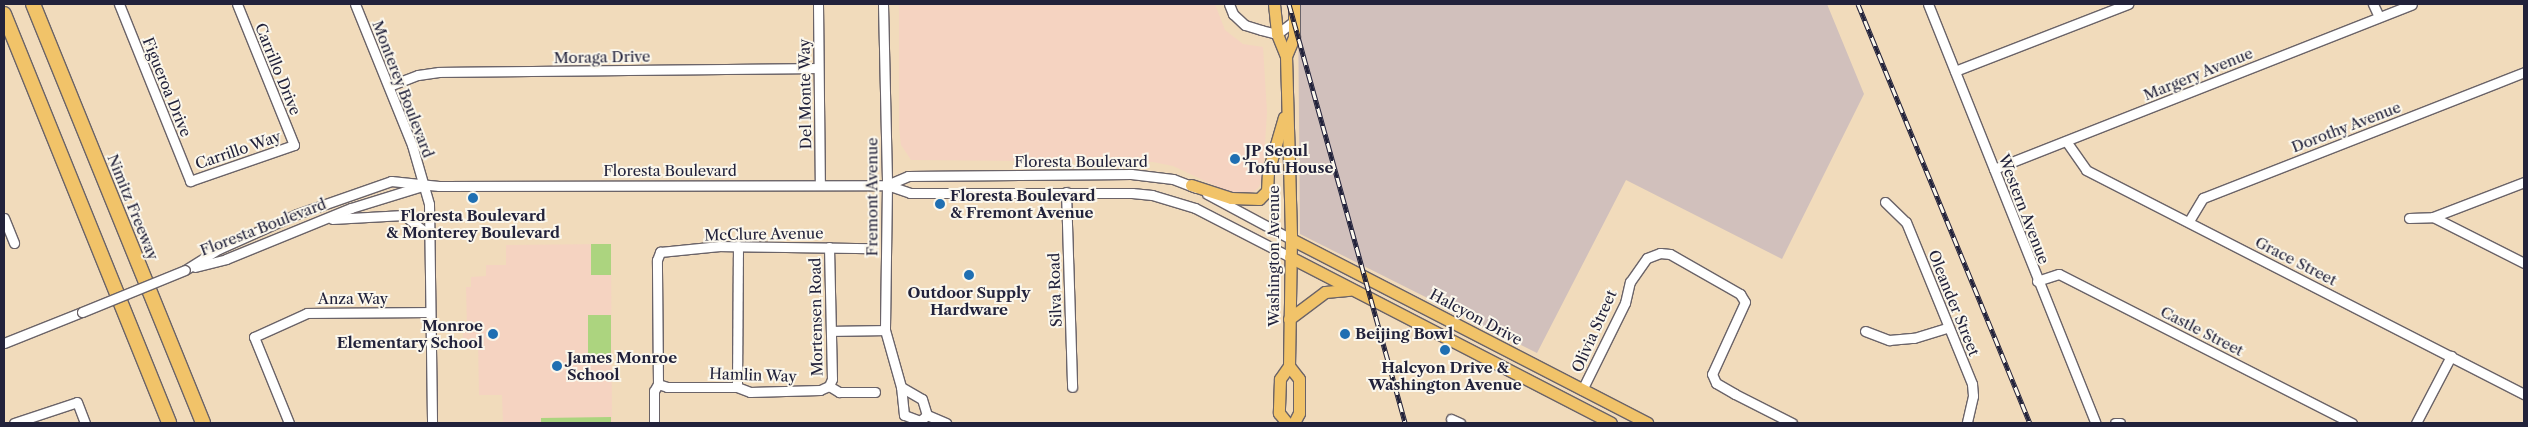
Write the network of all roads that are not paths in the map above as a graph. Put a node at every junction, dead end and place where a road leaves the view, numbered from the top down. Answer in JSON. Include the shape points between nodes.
{"nodes":[{"id":1,"x":33,"y":4,"type":"edge"},
{"id":2,"x":119,"y":4,"type":"edge"},
{"id":3,"x":237,"y":4,"type":"edge"},
{"id":4,"x":355,"y":4,"type":"edge"},
{"id":5,"x":818,"y":4,"type":"edge"},
{"id":6,"x":883,"y":4,"type":"edge"},
{"id":7,"x":1229,"y":4,"type":"edge"},
{"id":8,"x":1274,"y":4,"type":"edge"},
{"id":9,"x":1294,"y":4,"type":"edge"},
{"id":10,"x":1928,"y":4,"type":"edge"},
{"id":11,"x":2128,"y":4,"type":"edge"},
{"id":12,"x":2373,"y":4,"type":"edge"},
{"id":13,"x":2412,"y":4,"type":"edge"},
{"id":14,"x":4,"y":14,"type":"edge"},
{"id":15,"x":2379,"y":17,"type":"junction"},
{"id":16,"x":1293,"y":22,"type":"junction"},
{"id":17,"x":1277,"y":34,"type":"junction"},
{"id":18,"x":1286,"y":56,"type":"junction"},
{"id":19,"x":818,"y":68,"type":"junction"},
{"id":20,"x":1955,"y":71,"type":"junction"},
{"id":21,"x":2524,"y":72,"type":"edge"},
{"id":22,"x":388,"y":86,"type":"junction"},
{"id":23,"x":1287,"y":106,"type":"junction"},
{"id":24,"x":2066,"y":141,"type":"junction"},
{"id":25,"x":294,"y":145,"type":"joint"},
{"id":26,"x":1994,"y":169,"type":"junction"},
{"id":27,"x":190,"y":181,"type":"joint"},
{"id":28,"x":2524,"y":182,"type":"edge"},
{"id":29,"x":820,"y":185,"type":"junction"},
{"id":30,"x":887,"y":185,"type":"junction"},
{"id":31,"x":1191,"y":185,"type":"junction"},
{"id":32,"x":423,"y":186,"type":"junction"},
{"id":33,"x":1066,"y":192,"type":"junction"},
{"id":34,"x":1885,"y":202,"type":"dead end"},
{"id":35,"x":2433,"y":216,"type":"junction"},
{"id":36,"x":4,"y":218,"type":"edge"},
{"id":37,"x":2410,"y":218,"type":"dead end"},
{"id":38,"x":319,"y":220,"type":"junction"},
{"id":39,"x":2189,"y":221,"type":"junction"},
{"id":40,"x":429,"y":236,"type":"junction"},
{"id":41,"x":1291,"y":239,"type":"junction"},
{"id":42,"x":14,"y":243,"type":"dead end"},
{"id":43,"x":738,"y":246,"type":"junction"},
{"id":44,"x":829,"y":247,"type":"junction"},
{"id":45,"x":868,"y":248,"type":"dead end"},
{"id":46,"x":1290,"y":257,"type":"junction"},
{"id":47,"x":2524,"y":263,"type":"edge"},
{"id":48,"x":185,"y":270,"type":"junction"},
{"id":49,"x":2037,"y":281,"type":"junction"},
{"id":50,"x":1353,"y":290,"type":"junction"},
{"id":51,"x":430,"y":312,"type":"junction"},
{"id":52,"x":1290,"y":319,"type":"junction"},
{"id":53,"x":1947,"y":328,"type":"junction"},
{"id":54,"x":886,"y":330,"type":"junction"},
{"id":55,"x":831,"y":331,"type":"junction"},
{"id":56,"x":1865,"y":331,"type":"dead end"},
{"id":57,"x":4,"y":343,"type":"edge"},
{"id":58,"x":2450,"y":356,"type":"junction"},
{"id":59,"x":1289,"y":366,"type":"junction"},
{"id":60,"x":658,"y":384,"type":"junction"},
{"id":61,"x":829,"y":386,"type":"junction"},
{"id":62,"x":737,"y":387,"type":"junction"},
{"id":63,"x":901,"y":387,"type":"junction"},
{"id":64,"x":1072,"y":387,"type":"dead end"},
{"id":65,"x":1582,"y":390,"type":"junction"},
{"id":66,"x":875,"y":392,"type":"dead end"},
{"id":67,"x":2524,"y":394,"type":"edge"},
{"id":68,"x":927,"y":415,"type":"junction"},
{"id":69,"x":654,"y":421,"type":"dead end"},
{"id":70,"x":907,"y":421,"type":"edge"},
{"id":71,"x":14,"y":423,"type":"edge"},
{"id":72,"x":85,"y":423,"type":"edge"},
{"id":73,"x":169,"y":423,"type":"edge"},
{"id":74,"x":202,"y":423,"type":"edge"},
{"id":75,"x":289,"y":423,"type":"edge"},
{"id":76,"x":432,"y":423,"type":"edge"},
{"id":77,"x":946,"y":423,"type":"edge"},
{"id":78,"x":1287,"y":423,"type":"edge"},
{"id":79,"x":1294,"y":423,"type":"edge"},
{"id":80,"x":1611,"y":423,"type":"edge"},
{"id":81,"x":1647,"y":423,"type":"edge"},
{"id":82,"x":1792,"y":423,"type":"edge"},
{"id":83,"x":1967,"y":423,"type":"edge"},
{"id":84,"x":2096,"y":423,"type":"edge"},
{"id":85,"x":2115,"y":423,"type":"edge"},
{"id":86,"x":2120,"y":423,"type":"edge"},
{"id":87,"x":2352,"y":423,"type":"edge"},
{"id":88,"x":2416,"y":423,"type":"edge"}],
"edges":[{"from":1,"to":74,"type":"highway","name":"Nimitz Freeway"},
{"from":2,"to":27,"type":"street","name":"Figueroa Drive"},
{"from":3,"to":25,"type":"street","name":"Carrillo Drive"},
{"from":4,"to":22,"type":"street","name":"Monterey Boulevard"},
{"from":5,"to":19,"type":"street","name":"Del Monte Way"},
{"from":6,"to":30,"type":"street","name":"Fremont Avenue"},
{"from":7,"to":17,"type":"street","via":[[1232,14],[1245,25]]},
{"from":8,"to":17,"type":"main road","name":"Washington Avenue"},
{"from":9,"to":16,"type":"main road","name":"Washington Avenue"},
{"from":10,"to":20,"type":"street","name":"Western Avenue"},
{"from":11,"to":20,"type":"street"},
{"from":12,"to":15,"type":"street"},
{"from":13,"to":15,"type":"street","name":"Margery Avenue"},
{"from":14,"to":73,"type":"highway"},
{"from":15,"to":24,"type":"street","name":"Margery Avenue"},
{"from":16,"to":17,"type":"street"},
{"from":16,"to":18,"type":"main road","name":"Washington Avenue","via":[[1294,38]]},
{"from":17,"to":18,"type":"main road","name":"Washington Avenue"},
{"from":18,"to":23,"type":"main road","name":"Washington Avenue"},
{"from":19,"to":22,"type":"street","name":"Moraga Drive","via":[[439,72]]},
{"from":19,"to":29,"type":"street","name":"Del Monte Way"},
{"from":20,"to":26,"type":"street","name":"Western Avenue"},
{"from":21,"to":39,"type":"street","name":"Dorothy Avenue","via":[[2203,198]]},
{"from":22,"to":32,"type":"street","name":"Monterey Boulevard","via":[[412,145]]},
{"from":23,"to":31,"type":"main road","via":[[1268,172],[1267,190],[1259,199],[1231,198]]},
{"from":23,"to":41,"type":"main road","name":"Washington Avenue"},
{"from":24,"to":26,"type":"street","name":"Margery Avenue"},
{"from":24,"to":39,"type":"street","name":"Grace Street","via":[[2086,170]]},
{"from":25,"to":27,"type":"street","name":"Carrillo Way"},
{"from":26,"to":49,"type":"street","name":"Western Avenue"},
{"from":28,"to":35,"type":"street"},
{"from":29,"to":30,"type":"street","name":"Floresta Boulevard"},
{"from":29,"to":32,"type":"street","name":"Floresta Boulevard"},
{"from":30,"to":31,"type":"street","name":"Floresta Boulevard","via":[[908,176],[1131,174]]},
{"from":30,"to":33,"type":"street","name":"Floresta Boulevard","via":[[910,193]]},
{"from":30,"to":54,"type":"street","name":"Fremont Avenue"},
{"from":31,"to":41,"type":"street","name":"Floresta Boulevard"},
{"from":32,"to":38,"type":"street","name":"Floresta Boulevard"},
{"from":32,"to":40,"type":"street","name":"Monterey Boulevard","via":[[429,204]]},
{"from":32,"to":48,"type":"street","name":"Floresta Boulevard","via":[[391,181],[361,190],[219,249]]},
{"from":33,"to":46,"type":"street","name":"Floresta Boulevard","via":[[1132,193],[1175,201]]},
{"from":33,"to":64,"type":"street","name":"Silva Road"},
{"from":34,"to":53,"type":"street","name":"Oleander Street","via":[[1906,222]]},
{"from":35,"to":37,"type":"street"},
{"from":35,"to":47,"type":"street"},
{"from":36,"to":42,"type":"street"},
{"from":38,"to":40,"type":"street","via":[[404,215]]},
{"from":38,"to":48,"type":"street","name":"Floresta Boulevard","via":[[226,259]]},
{"from":39,"to":58,"type":"street","name":"Grace Street"},
{"from":40,"to":51,"type":"street","name":"Monterey Boulevard"},
{"from":41,"to":46,"type":"main road","name":"Washington Avenue"},
{"from":41,"to":65,"type":"main road","name":"Halcyon Drive"},
{"from":43,"to":44,"type":"street","name":"McClure Avenue"},
{"from":43,"to":60,"type":"street","name":"McClure Avenue","via":[[660,252],[657,260]]},
{"from":43,"to":62,"type":"street"},
{"from":44,"to":45,"type":"street","name":"McClure Avenue"},
{"from":44,"to":55,"type":"street","name":"Mortensen Road"},
{"from":46,"to":50,"type":"main road"},
{"from":46,"to":52,"type":"main road","name":"Washington Avenue"},
{"from":48,"to":57,"type":"street","bridge":true},
{"from":49,"to":84,"type":"street","name":"Western Avenue"},
{"from":49,"to":87,"type":"street","name":"Castle Street","via":[[2059,274]]},
{"from":50,"to":52,"type":"main road","via":[[1325,292]]},
{"from":50,"to":80,"type":"main road"},
{"from":51,"to":75,"type":"street","name":"Anza Way","via":[[306,313],[254,337]]},
{"from":51,"to":76,"type":"street","name":"Monterey Boulevard"},
{"from":52,"to":59,"type":"main road","name":"Washington Avenue"},
{"from":53,"to":56,"type":"street","via":[[1914,338],[1889,340]]},
{"from":53,"to":83,"type":"street","name":"Oleander Street","via":[[1972,384],[1973,396]]},
{"from":54,"to":55,"type":"street"},
{"from":54,"to":63,"type":"street","name":"Fremont Avenue"},
{"from":55,"to":61,"type":"street","name":"Mortensen Road","via":[[832,379]]},
{"from":58,"to":67,"type":"street","name":"Grace Street"},
{"from":58,"to":88,"type":"street"},
{"from":59,"to":78,"type":"main road","name":"Washington Avenue","via":[[1280,379],[1279,413]]},
{"from":59,"to":79,"type":"main road","name":"Washington Avenue","via":[[1299,379],[1299,413]]},
{"from":60,"to":62,"type":"street","name":"Hamlin Way","via":[[667,387]]},
{"from":60,"to":69,"type":"street","via":[[654,391]]},
{"from":61,"to":62,"type":"street","name":"Hamlin Way","via":[[820,390],[750,392]]},
{"from":61,"to":66,"type":"street","name":"Hamlin Way","via":[[839,392]]},
{"from":63,"to":68,"type":"street","via":[[922,399]]},
{"from":63,"to":70,"type":"street","name":"Fremont Avenue"},
{"from":65,"to":81,"type":"main road","name":"Halcyon Drive"},
{"from":65,"to":82,"type":"street","name":"Olivia Street","via":[[1625,304],[1630,282],[1647,258],[1660,253],[1670,254],[1729,286],[1745,302],[1712,370],[1716,383]]},
{"from":68,"to":70,"type":"street","via":[[920,421]]},
{"from":68,"to":77,"type":"street"},
{"from":71,"to":72,"type":"street","via":[[77,402]]},
{"from":85,"to":86,"type":"street"}]}
